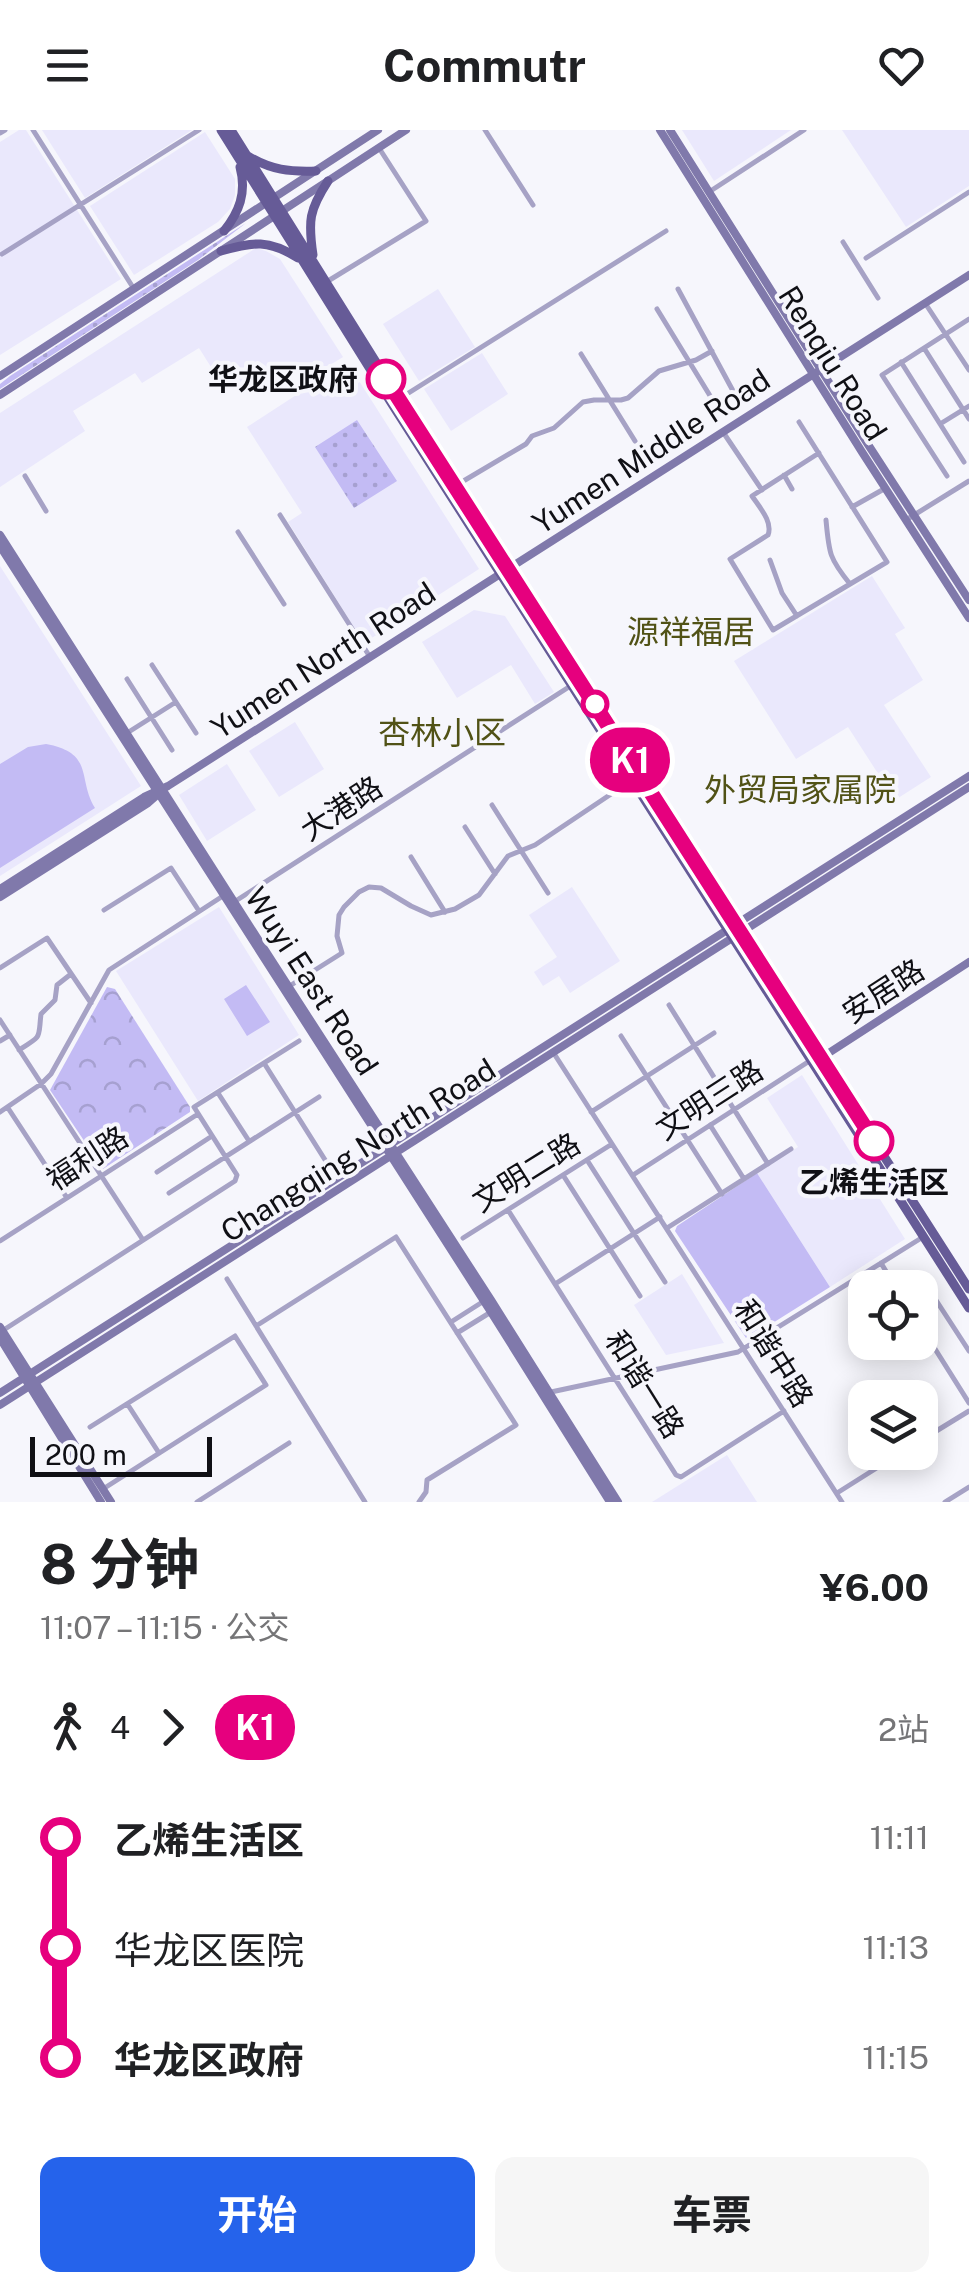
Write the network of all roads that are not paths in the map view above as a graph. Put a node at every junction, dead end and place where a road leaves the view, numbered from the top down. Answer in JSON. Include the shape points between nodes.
{"nodes":[{"id":1,"x":33,"y":130,"type":"edge"},
{"id":2,"x":199,"y":130,"type":"edge"},
{"id":3,"x":222,"y":130,"type":"edge"},
{"id":4,"x":231,"y":130,"type":"edge"},
{"id":5,"x":378,"y":130,"type":"edge"},
{"id":6,"x":406,"y":130,"type":"edge"},
{"id":7,"x":485,"y":130,"type":"edge"},
{"id":8,"x":660,"y":130,"type":"edge"},
{"id":9,"x":670,"y":130,"type":"edge"},
{"id":10,"x":804,"y":130,"type":"edge"},
{"id":11,"x":379,"y":148,"type":"junction"},
{"id":12,"x":234,"y":151,"type":"junction"},
{"id":13,"x":246,"y":154,"type":"junction"},
{"id":14,"x":316,"y":170,"type":"junction"},
{"id":15,"x":328,"y":181,"type":"junction"},
{"id":16,"x":710,"y":192,"type":"junction"},
{"id":17,"x":969,"y":192,"type":"edge"},
{"id":18,"x":270,"y":201,"type":"junction"},
{"id":19,"x":81,"y":205,"type":"junction"},
{"id":20,"x":533,"y":205,"type":"dead end"},
{"id":21,"x":278,"y":214,"type":"junction"},
{"id":22,"x":224,"y":231,"type":"junction"},
{"id":23,"x":666,"y":231,"type":"dead end"},
{"id":24,"x":843,"y":242,"type":"dead end"},
{"id":25,"x":221,"y":252,"type":"junction"},
{"id":26,"x":2,"y":254,"type":"edge"},
{"id":27,"x":866,"y":258,"type":"dead end"},
{"id":28,"x":308,"y":262,"type":"junction"},
{"id":29,"x":969,"y":275,"type":"edge"},
{"id":30,"x":326,"y":282,"type":"junction"},
{"id":31,"x":134,"y":289,"type":"junction"},
{"id":32,"x":678,"y":290,"type":"dead end"},
{"id":33,"x":878,"y":298,"type":"dead end"},
{"id":34,"x":926,"y":303,"type":"junction"},
{"id":35,"x":657,"y":308,"type":"dead end"},
{"id":36,"x":969,"y":320,"type":"edge"},
{"id":37,"x":946,"y":334,"type":"junction"},
{"id":38,"x":924,"y":348,"type":"junction"},
{"id":39,"x":712,"y":350,"type":"junction"},
{"id":40,"x":582,"y":354,"type":"dead end"},
{"id":41,"x":689,"y":362,"type":"junction"},
{"id":42,"x":902,"y":362,"type":"junction"},
{"id":43,"x":969,"y":370,"type":"edge"},
{"id":44,"x":817,"y":372,"type":"junction"},
{"id":45,"x":0,"y":376,"type":"edge"},
{"id":46,"x":0,"y":394,"type":"edge"},
{"id":47,"x":399,"y":399,"type":"junction"},
{"id":48,"x":712,"y":399,"type":"dead end"},
{"id":49,"x":611,"y":400,"type":"junction"},
{"id":50,"x":739,"y":402,"type":"dead end"},
{"id":51,"x":966,"y":408,"type":"edge"},
{"id":52,"x":969,"y":419,"type":"edge"},
{"id":53,"x":799,"y":422,"type":"dead end"},
{"id":54,"x":940,"y":424,"type":"junction"},
{"id":55,"x":723,"y":432,"type":"junction"},
{"id":56,"x":636,"y":441,"type":"dead end"},
{"id":57,"x":818,"y":454,"type":"junction"},
{"id":58,"x":964,"y":462,"type":"dead end"},
{"id":59,"x":24,"y":476,"type":"dead end"},
{"id":60,"x":784,"y":476,"type":"junction"},
{"id":61,"x":948,"y":476,"type":"dead end"},
{"id":62,"x":969,"y":481,"type":"edge"},
{"id":63,"x":455,"y":486,"type":"junction"},
{"id":64,"x":885,"y":488,"type":"junction"},
{"id":65,"x":762,"y":490,"type":"junction"},
{"id":66,"x":792,"y":490,"type":"dead end"},
{"id":67,"x":852,"y":508,"type":"junction"},
{"id":68,"x":46,"y":511,"type":"dead end"},
{"id":69,"x":280,"y":515,"type":"dead end"},
{"id":70,"x":910,"y":518,"type":"junction"},
{"id":71,"x":826,"y":520,"type":"dead end"},
{"id":72,"x":238,"y":532,"type":"dead end"},
{"id":73,"x":0,"y":535,"type":"edge"},
{"id":74,"x":0,"y":546,"type":"edge"},
{"id":75,"x":770,"y":560,"type":"dead end"},
{"id":76,"x":505,"y":571,"type":"junction"},
{"id":77,"x":850,"y":584,"type":"junction"},
{"id":78,"x":969,"y":600,"type":"edge"},
{"id":79,"x":284,"y":604,"type":"dead end"},
{"id":80,"x":797,"y":616,"type":"junction"},
{"id":81,"x":969,"y":618,"type":"edge"},
{"id":82,"x":370,"y":657,"type":"junction"},
{"id":83,"x":152,"y":665,"type":"dead end"},
{"id":84,"x":127,"y":679,"type":"dead end"},
{"id":85,"x":572,"y":686,"type":"junction"},
{"id":86,"x":176,"y":702,"type":"junction"},
{"id":87,"x":152,"y":717,"type":"junction"},
{"id":88,"x":127,"y":733,"type":"junction"},
{"id":89,"x":196,"y":734,"type":"dead end"},
{"id":90,"x":172,"y":750,"type":"dead end"},
{"id":91,"x":969,"y":776,"type":"edge"},
{"id":92,"x":632,"y":780,"type":"junction"},
{"id":93,"x":969,"y":787,"type":"edge"},
{"id":94,"x":159,"y":791,"type":"junction"},
{"id":95,"x":492,"y":805,"type":"dead end"},
{"id":96,"x":465,"y":826,"type":"dead end"},
{"id":97,"x":521,"y":850,"type":"junction"},
{"id":98,"x":411,"y":857,"type":"dead end"},
{"id":99,"x":495,"y":874,"type":"junction"},
{"id":100,"x":0,"y":888,"type":"edge"},
{"id":101,"x":548,"y":893,"type":"dead end"},
{"id":102,"x":226,"y":894,"type":"junction"},
{"id":103,"x":0,"y":897,"type":"edge"},
{"id":104,"x":234,"y":902,"type":"junction"},
{"id":105,"x":104,"y":910,"type":"dead end"},
{"id":106,"x":199,"y":911,"type":"junction"},
{"id":107,"x":446,"y":912,"type":"junction"},
{"id":108,"x":734,"y":931,"type":"junction"},
{"id":109,"x":969,"y":962,"type":"edge"},
{"id":110,"x":0,"y":968,"type":"edge"},
{"id":111,"x":72,"y":974,"type":"junction"},
{"id":112,"x":288,"y":987,"type":"junction"},
{"id":113,"x":90,"y":1003,"type":"junction"},
{"id":114,"x":669,"y":1006,"type":"dead end"},
{"id":115,"x":0,"y":1020,"type":"edge"},
{"id":116,"x":714,"y":1033,"type":"dead end"},
{"id":117,"x":10,"y":1035,"type":"junction"},
{"id":118,"x":620,"y":1036,"type":"dead end"},
{"id":119,"x":0,"y":1041,"type":"edge"},
{"id":120,"x":299,"y":1041,"type":"dead end"},
{"id":121,"x":694,"y":1046,"type":"junction"},
{"id":122,"x":20,"y":1050,"type":"junction"},
{"id":123,"x":553,"y":1052,"type":"junction"},
{"id":124,"x":816,"y":1059,"type":"junction"},
{"id":125,"x":264,"y":1063,"type":"junction"},
{"id":126,"x":646,"y":1076,"type":"junction"},
{"id":127,"x":41,"y":1084,"type":"junction"},
{"id":128,"x":218,"y":1092,"type":"junction"},
{"id":129,"x":319,"y":1097,"type":"dead end"},
{"id":130,"x":8,"y":1107,"type":"junction"},
{"id":131,"x":734,"y":1109,"type":"junction"},
{"id":132,"x":0,"y":1112,"type":"edge"},
{"id":133,"x":295,"y":1112,"type":"junction"},
{"id":134,"x":592,"y":1112,"type":"junction"},
{"id":135,"x":198,"y":1114,"type":"junction"},
{"id":136,"x":710,"y":1125,"type":"junction"},
{"id":137,"x":212,"y":1136,"type":"junction"},
{"id":138,"x":687,"y":1140,"type":"junction"},
{"id":139,"x":249,"y":1142,"type":"junction"},
{"id":140,"x":612,"y":1144,"type":"junction"},
{"id":141,"x":792,"y":1149,"type":"dead end"},
{"id":142,"x":391,"y":1150,"type":"junction"},
{"id":143,"x":225,"y":1157,"type":"junction"},
{"id":144,"x":587,"y":1160,"type":"junction"},
{"id":145,"x":328,"y":1163,"type":"dead end"},
{"id":146,"x":768,"y":1164,"type":"junction"},
{"id":147,"x":156,"y":1172,"type":"dead end"},
{"id":148,"x":102,"y":1175,"type":"junction"},
{"id":149,"x":632,"y":1175,"type":"junction"},
{"id":150,"x":562,"y":1176,"type":"junction"},
{"id":151,"x":744,"y":1179,"type":"junction"},
{"id":152,"x":169,"y":1193,"type":"dead end"},
{"id":153,"x":722,"y":1194,"type":"junction"},
{"id":154,"x":66,"y":1198,"type":"junction"},
{"id":155,"x":508,"y":1210,"type":"junction"},
{"id":156,"x":660,"y":1217,"type":"junction"},
{"id":157,"x":667,"y":1228,"type":"junction"},
{"id":158,"x":634,"y":1233,"type":"junction"},
{"id":159,"x":924,"y":1236,"type":"junction"},
{"id":160,"x":464,"y":1238,"type":"dead end"},
{"id":161,"x":143,"y":1240,"type":"junction"},
{"id":162,"x":0,"y":1241,"type":"edge"},
{"id":163,"x":610,"y":1249,"type":"junction"},
{"id":164,"x":881,"y":1264,"type":"junction"},
{"id":165,"x":885,"y":1270,"type":"edge"},
{"id":166,"x":227,"y":1280,"type":"dead end"},
{"id":167,"x":665,"y":1282,"type":"dead end"},
{"id":168,"x":555,"y":1284,"type":"junction"},
{"id":169,"x":969,"y":1289,"type":"edge"},
{"id":170,"x":640,"y":1296,"type":"dead end"},
{"id":171,"x":484,"y":1301,"type":"junction"},
{"id":172,"x":938,"y":1303,"type":"edge"},
{"id":173,"x":969,"y":1308,"type":"edge"},
{"id":174,"x":492,"y":1312,"type":"junction"},
{"id":175,"x":451,"y":1322,"type":"junction"},
{"id":176,"x":256,"y":1326,"type":"junction"},
{"id":177,"x":1,"y":1332,"type":"edge"},
{"id":178,"x":458,"y":1333,"type":"junction"},
{"id":179,"x":745,"y":1349,"type":"junction"},
{"id":180,"x":969,"y":1351,"type":"edge"},
{"id":181,"x":938,"y":1354,"type":"edge"},
{"id":182,"x":615,"y":1378,"type":"junction"},
{"id":183,"x":30,"y":1380,"type":"junction"},
{"id":184,"x":546,"y":1393,"type":"junction"},
{"id":185,"x":0,"y":1394,"type":"edge"},
{"id":186,"x":969,"y":1403,"type":"edge"},
{"id":187,"x":128,"y":1404,"type":"junction"},
{"id":188,"x":0,"y":1405,"type":"edge"},
{"id":189,"x":969,"y":1411,"type":"edge"},
{"id":190,"x":784,"y":1412,"type":"junction"},
{"id":191,"x":90,"y":1427,"type":"dead end"},
{"id":192,"x":938,"y":1431,"type":"edge"},
{"id":193,"x":289,"y":1443,"type":"dead end"},
{"id":194,"x":158,"y":1454,"type":"junction"},
{"id":195,"x":874,"y":1470,"type":"edge"},
{"id":196,"x":969,"y":1487,"type":"edge"},
{"id":197,"x":103,"y":1489,"type":"junction"},
{"id":198,"x":837,"y":1494,"type":"junction"},
{"id":199,"x":102,"y":1502,"type":"edge"},
{"id":200,"x":111,"y":1502,"type":"edge"},
{"id":201,"x":197,"y":1502,"type":"edge"},
{"id":202,"x":365,"y":1502,"type":"edge"},
{"id":203,"x":420,"y":1502,"type":"edge"},
{"id":204,"x":610,"y":1502,"type":"edge"},
{"id":205,"x":618,"y":1502,"type":"edge"},
{"id":206,"x":842,"y":1502,"type":"edge"},
{"id":207,"x":945,"y":1502,"type":"edge"}],
"edges":[{"from":1,"to":19,"type":"street"},
{"from":2,"to":19,"type":"street"},
{"from":3,"to":12,"type":"main road"},
{"from":4,"to":13,"type":"main road"},
{"from":5,"to":14,"type":"street"},
{"from":6,"to":11,"type":"street"},
{"from":7,"to":20,"type":"street"},
{"from":8,"to":44,"type":"street","name":"Renqiu Road"},
{"from":9,"to":16,"type":"street","name":"Renqiu Road"},
{"from":10,"to":16,"type":"street"},
{"from":11,"to":15,"type":"street"},
{"from":11,"to":30,"type":"street","via":[[426,221]]},
{"from":12,"to":18,"type":"main road"},
{"from":12,"to":22,"type":"main road","via":[[241,205]]},
{"from":13,"to":14,"type":"main road","via":[[278,170]]},
{"from":13,"to":18,"type":"main road"},
{"from":14,"to":18,"type":"street"},
{"from":15,"to":21,"type":"street"},
{"from":15,"to":28,"type":"main road","via":[[311,210]]},
{"from":16,"to":44,"type":"street","name":"Renqiu Road"},
{"from":17,"to":27,"type":"street"},
{"from":18,"to":21,"type":"main road"},
{"from":18,"to":22,"type":"street"},
{"from":19,"to":26,"type":"street"},
{"from":19,"to":31,"type":"street"},
{"from":21,"to":25,"type":"street"},
{"from":21,"to":28,"type":"main road"},
{"from":22,"to":31,"type":"street"},
{"from":23,"to":47,"type":"street"},
{"from":24,"to":33,"type":"street"},
{"from":25,"to":28,"type":"main road","via":[[258,242]]},
{"from":25,"to":46,"type":"street"},
{"from":28,"to":30,"type":"main road"},
{"from":28,"to":76,"type":"main road"},
{"from":29,"to":34,"type":"street","name":"Yumen Middle Road"},
{"from":30,"to":47,"type":"main road"},
{"from":31,"to":45,"type":"street"},
{"from":32,"to":39,"type":"street"},
{"from":34,"to":37,"type":"street"},
{"from":34,"to":44,"type":"street","name":"Yumen Middle Road"},
{"from":35,"to":41,"type":"street"},
{"from":36,"to":37,"type":"street"},
{"from":37,"to":38,"type":"street"},
{"from":37,"to":43,"type":"street"},
{"from":38,"to":42,"type":"street"},
{"from":38,"to":51,"type":"street"},
{"from":39,"to":41,"type":"street"},
{"from":39,"to":50,"type":"street"},
{"from":40,"to":49,"type":"street"},
{"from":41,"to":48,"type":"street"},
{"from":41,"to":49,"type":"street","via":[[660,372],[628,398]]},
{"from":42,"to":54,"type":"street"},
{"from":42,"to":61,"type":"street","via":[[882,375]]},
{"from":44,"to":55,"type":"street","name":"Yumen Middle Road"},
{"from":44,"to":64,"type":"street","name":"Renqiu Road"},
{"from":44,"to":70,"type":"street","name":"Renqiu Road"},
{"from":47,"to":63,"type":"main road"},
{"from":49,"to":56,"type":"street"},
{"from":49,"to":63,"type":"street","via":[[584,402],[554,428]]},
{"from":51,"to":52,"type":"street"},
{"from":51,"to":54,"type":"street"},
{"from":53,"to":57,"type":"street"},
{"from":54,"to":58,"type":"street"},
{"from":55,"to":65,"type":"street"},
{"from":55,"to":76,"type":"street","name":"Yumen Middle Road"},
{"from":57,"to":60,"type":"street"},
{"from":57,"to":67,"type":"street"},
{"from":59,"to":68,"type":"street"},
{"from":60,"to":65,"type":"street"},
{"from":60,"to":66,"type":"street"},
{"from":62,"to":70,"type":"street"},
{"from":63,"to":76,"type":"main road"},
{"from":64,"to":67,"type":"street"},
{"from":64,"to":70,"type":"street","name":"Renqiu Road"},
{"from":65,"to":80,"type":"street","via":[[752,496],[770,532],[730,559],[774,630]]},
{"from":67,"to":77,"type":"street","via":[[887,562]]},
{"from":69,"to":82,"type":"street"},
{"from":70,"to":78,"type":"street","name":"Renqiu Road"},
{"from":70,"to":81,"type":"street","name":"Renqiu Road"},
{"from":71,"to":77,"type":"street","via":[[829,553]]},
{"from":72,"to":79,"type":"street"},
{"from":73,"to":88,"type":"street","name":"Wuyi East Road"},
{"from":74,"to":94,"type":"street","name":"Wuyi East Road"},
{"from":75,"to":80,"type":"street"},
{"from":76,"to":82,"type":"street","name":"Yumen North Road"},
{"from":76,"to":85,"type":"main road"},
{"from":76,"to":108,"type":"main road"},
{"from":77,"to":80,"type":"street"},
{"from":82,"to":94,"type":"street","name":"Yumen North Road"},
{"from":83,"to":86,"type":"street"},
{"from":84,"to":87,"type":"street"},
{"from":85,"to":92,"type":"main road"},
{"from":85,"to":104,"type":"street","name":"大港路"},
{"from":86,"to":87,"type":"street"},
{"from":86,"to":89,"type":"street"},
{"from":87,"to":88,"type":"street"},
{"from":87,"to":90,"type":"street"},
{"from":88,"to":94,"type":"street","name":"Wuyi East Road"},
{"from":91,"to":108,"type":"street"},
{"from":92,"to":97,"type":"street"},
{"from":92,"to":108,"type":"main road"},
{"from":93,"to":108,"type":"street"},
{"from":94,"to":100,"type":"street","name":"Yumen North Road"},
{"from":94,"to":102,"type":"street","name":"Wuyi East Road"},
{"from":94,"to":103,"type":"street","name":"Yumen North Road"},
{"from":95,"to":97,"type":"street"},
{"from":96,"to":99,"type":"street"},
{"from":97,"to":99,"type":"street"},
{"from":97,"to":101,"type":"street"},
{"from":98,"to":107,"type":"street"},
{"from":99,"to":107,"type":"street","via":[[479,895]]},
{"from":102,"to":104,"type":"street","name":"Wuyi East Road"},
{"from":102,"to":106,"type":"street"},
{"from":102,"to":142,"type":"street","name":"Wuyi East Road"},
{"from":104,"to":112,"type":"street","name":"Wuyi East Road"},
{"from":105,"to":106,"type":"street","via":[[171,868]]},
{"from":106,"to":113,"type":"street","via":[[113,966]]},
{"from":107,"to":112,"type":"street","via":[[422,912],[389,891],[368,888],[339,915],[342,953]]},
{"from":108,"to":123,"type":"street","name":"Changqing North Road"},
{"from":108,"to":124,"type":"main road"},
{"from":108,"to":142,"type":"street","name":"Changqing North Road"},
{"from":109,"to":124,"type":"street","name":"安居路"},
{"from":110,"to":111,"type":"street","via":[[48,938]]},
{"from":111,"to":113,"type":"street"},
{"from":111,"to":122,"type":"street","via":[[57,985],[39,1036]]},
{"from":112,"to":142,"type":"street","name":"Wuyi East Road"},
{"from":113,"to":127,"type":"street"},
{"from":114,"to":121,"type":"street"},
{"from":115,"to":117,"type":"street"},
{"from":116,"to":121,"type":"street"},
{"from":117,"to":119,"type":"street"},
{"from":117,"to":122,"type":"street"},
{"from":118,"to":126,"type":"street"},
{"from":120,"to":125,"type":"street","name":"福利路"},
{"from":121,"to":126,"type":"street"},
{"from":121,"to":131,"type":"street"},
{"from":122,"to":127,"type":"street"},
{"from":123,"to":134,"type":"street","name":"和谐中路"},
{"from":123,"to":142,"type":"street","name":"Changqing North Road"},
{"from":124,"to":131,"type":"street","name":"文明三路"},
{"from":124,"to":159,"type":"main road"},
{"from":124,"to":169,"type":"main road"},
{"from":125,"to":128,"type":"street","name":"福利路"},
{"from":125,"to":133,"type":"street"},
{"from":126,"to":134,"type":"street"},
{"from":126,"to":138,"type":"street"},
{"from":127,"to":130,"type":"street"},
{"from":127,"to":148,"type":"street"},
{"from":128,"to":135,"type":"street","name":"福利路","via":[[194,1108]]},
{"from":128,"to":139,"type":"street"},
{"from":129,"to":133,"type":"street"},
{"from":130,"to":132,"type":"street"},
{"from":130,"to":154,"type":"street"},
{"from":131,"to":136,"type":"street","name":"文明三路"},
{"from":131,"to":146,"type":"street"},
{"from":133,"to":139,"type":"street"},
{"from":133,"to":145,"type":"street"},
{"from":134,"to":140,"type":"street","name":"和谐中路"},
{"from":135,"to":137,"type":"street"},
{"from":135,"to":148,"type":"street","name":"福利路"},
{"from":136,"to":138,"type":"street","name":"文明三路"},
{"from":136,"to":151,"type":"street"},
{"from":137,"to":143,"type":"street"},
{"from":137,"to":147,"type":"street"},
{"from":138,"to":149,"type":"street","name":"文明三路"},
{"from":138,"to":153,"type":"street"},
{"from":139,"to":143,"type":"street"},
{"from":140,"to":144,"type":"street","name":"文明二路"},
{"from":140,"to":149,"type":"street","name":"和谐中路"},
{"from":141,"to":146,"type":"street"},
{"from":142,"to":171,"type":"street","name":"Wuyi East Road"},
{"from":142,"to":183,"type":"street","name":"Changqing North Road"},
{"from":142,"to":184,"type":"street","name":"Wuyi East Road"},
{"from":143,"to":152,"type":"street"},
{"from":143,"to":161,"type":"street","via":[[236,1180]]},
{"from":144,"to":150,"type":"street","name":"文明二路"},
{"from":144,"to":158,"type":"street"},
{"from":146,"to":151,"type":"street"},
{"from":148,"to":154,"type":"street","name":"福利路"},
{"from":148,"to":161,"type":"street"},
{"from":149,"to":156,"type":"street","name":"和谐中路"},
{"from":150,"to":155,"type":"street","name":"文明二路"},
{"from":150,"to":163,"type":"street"},
{"from":151,"to":153,"type":"street"},
{"from":153,"to":157,"type":"street"},
{"from":154,"to":162,"type":"street","name":"福利路"},
{"from":155,"to":160,"type":"street","name":"文明二路"},
{"from":155,"to":168,"type":"street","name":"和谐一路"},
{"from":156,"to":157,"type":"street","name":"和谐中路"},
{"from":156,"to":158,"type":"street"},
{"from":157,"to":179,"type":"street","name":"和谐中路"},
{"from":158,"to":163,"type":"street"},
{"from":158,"to":167,"type":"street"},
{"from":159,"to":164,"type":"street"},
{"from":159,"to":173,"type":"main road"},
{"from":161,"to":177,"type":"street"},
{"from":163,"to":168,"type":"street"},
{"from":163,"to":170,"type":"street"},
{"from":164,"to":165,"type":"street"},
{"from":164,"to":179,"type":"street"},
{"from":166,"to":176,"type":"street"},
{"from":168,"to":182,"type":"street","name":"和谐一路"},
{"from":171,"to":174,"type":"street","name":"Wuyi East Road"},
{"from":171,"to":175,"type":"street"},
{"from":172,"to":180,"type":"street"},
{"from":174,"to":178,"type":"street"},
{"from":174,"to":184,"type":"street","name":"Wuyi East Road"},
{"from":175,"to":176,"type":"street","via":[[396,1236]]},
{"from":175,"to":178,"type":"street"},
{"from":176,"to":202,"type":"street"},
{"from":177,"to":183,"type":"street"},
{"from":178,"to":203,"type":"street","via":[[516,1425],[427,1480]]},
{"from":179,"to":182,"type":"street"},
{"from":179,"to":190,"type":"street","name":"和谐中路"},
{"from":181,"to":186,"type":"street"},
{"from":182,"to":184,"type":"street"},
{"from":182,"to":190,"type":"street","name":"和谐一路","via":[[681,1477]]},
{"from":183,"to":185,"type":"street","name":"Changqing North Road"},
{"from":183,"to":188,"type":"street","name":"Changqing North Road"},
{"from":183,"to":197,"type":"street"},
{"from":183,"to":199,"type":"street"},
{"from":184,"to":204,"type":"street","name":"Wuyi East Road"},
{"from":184,"to":205,"type":"street","name":"Wuyi East Road"},
{"from":187,"to":191,"type":"street"},
{"from":187,"to":194,"type":"street"},
{"from":187,"to":194,"type":"street","via":[[235,1336],[266,1385]]},
{"from":189,"to":192,"type":"street"},
{"from":190,"to":198,"type":"street","name":"和谐中路"},
{"from":193,"to":201,"type":"street"},
{"from":194,"to":197,"type":"street"},
{"from":195,"to":198,"type":"street"},
{"from":196,"to":207,"type":"street"},
{"from":197,"to":200,"type":"street"},
{"from":198,"to":206,"type":"street","name":"和谐中路"}]}
